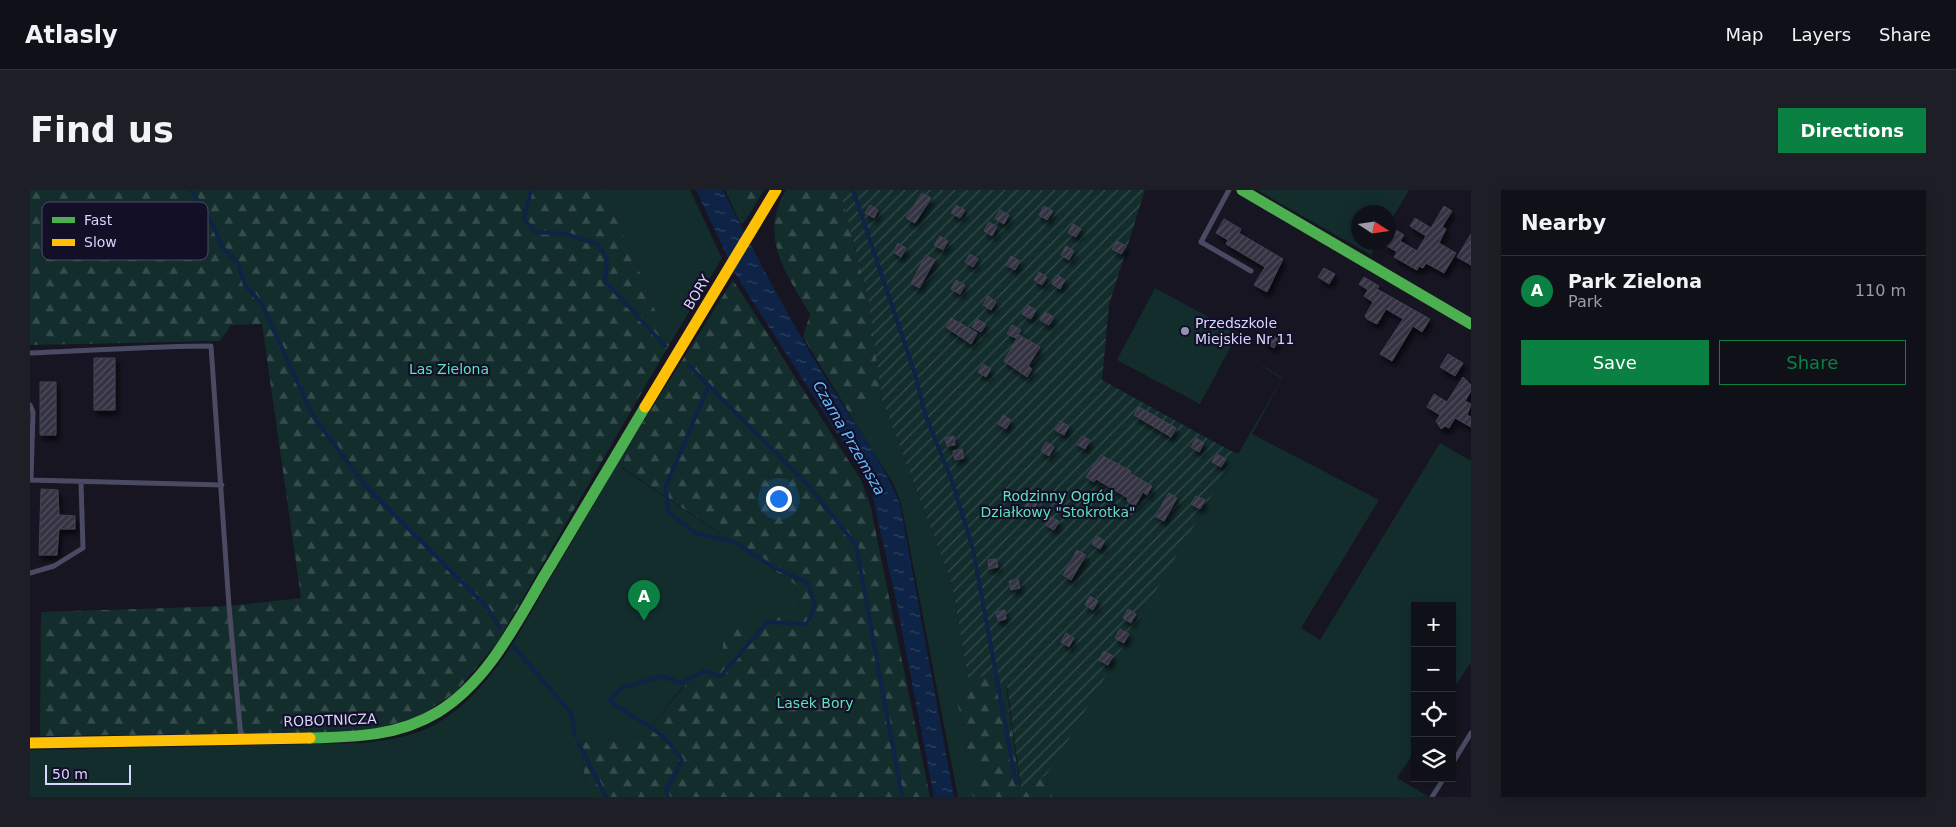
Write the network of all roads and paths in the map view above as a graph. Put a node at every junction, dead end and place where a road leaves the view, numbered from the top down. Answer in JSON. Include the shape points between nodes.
{"nodes":[{"id":1,"x":1229,"y":190,"type":"edge"},
{"id":2,"x":1242,"y":190,"type":"edge"},
{"id":3,"x":774,"y":194,"type":"edge"},
{"id":4,"x":1251,"y":271,"type":"dead end"},
{"id":5,"x":1471,"y":324,"type":"edge"},
{"id":6,"x":30,"y":353,"type":"edge"},
{"id":7,"x":30,"y":405,"type":"edge"},
{"id":8,"x":644,"y":410,"type":"joint"},
{"id":9,"x":31,"y":480,"type":"edge"},
{"id":10,"x":81,"y":483,"type":"junction"},
{"id":11,"x":222,"y":484,"type":"junction"},
{"id":12,"x":30,"y":573,"type":"edge"},
{"id":13,"x":1471,"y":733,"type":"edge"},
{"id":14,"x":241,"y":738,"type":"junction"},
{"id":15,"x":30,"y":743,"type":"edge"},
{"id":16,"x":1456,"y":757,"type":"edge"},
{"id":17,"x":1441,"y":782,"type":"edge"},
{"id":18,"x":1432,"y":797,"type":"edge"}],
"edges":[{"from":1,"to":4,"type":"lane","via":[[1201,242]]},
{"from":2,"to":5,"type":"street"},
{"from":3,"to":8,"type":"street","name":"BORY"},
{"from":6,"to":11,"type":"lane","via":[[212,346]]},
{"from":7,"to":9,"type":"lane","via":[[33,412]]},
{"from":8,"to":14,"type":"street","name":"ROBOTNICZA","via":[[500,648],[481,675],[462,694],[428,718],[397,731],[355,737]]},
{"from":9,"to":10,"type":"lane"},
{"from":10,"to":11,"type":"lane"},
{"from":10,"to":12,"type":"lane","via":[[83,548],[54,566]]},
{"from":11,"to":14,"type":"lane"},
{"from":13,"to":16,"type":"lane"},
{"from":14,"to":15,"type":"street","name":"ROBOTNICZA"},
{"from":17,"to":18,"type":"lane"}]}
